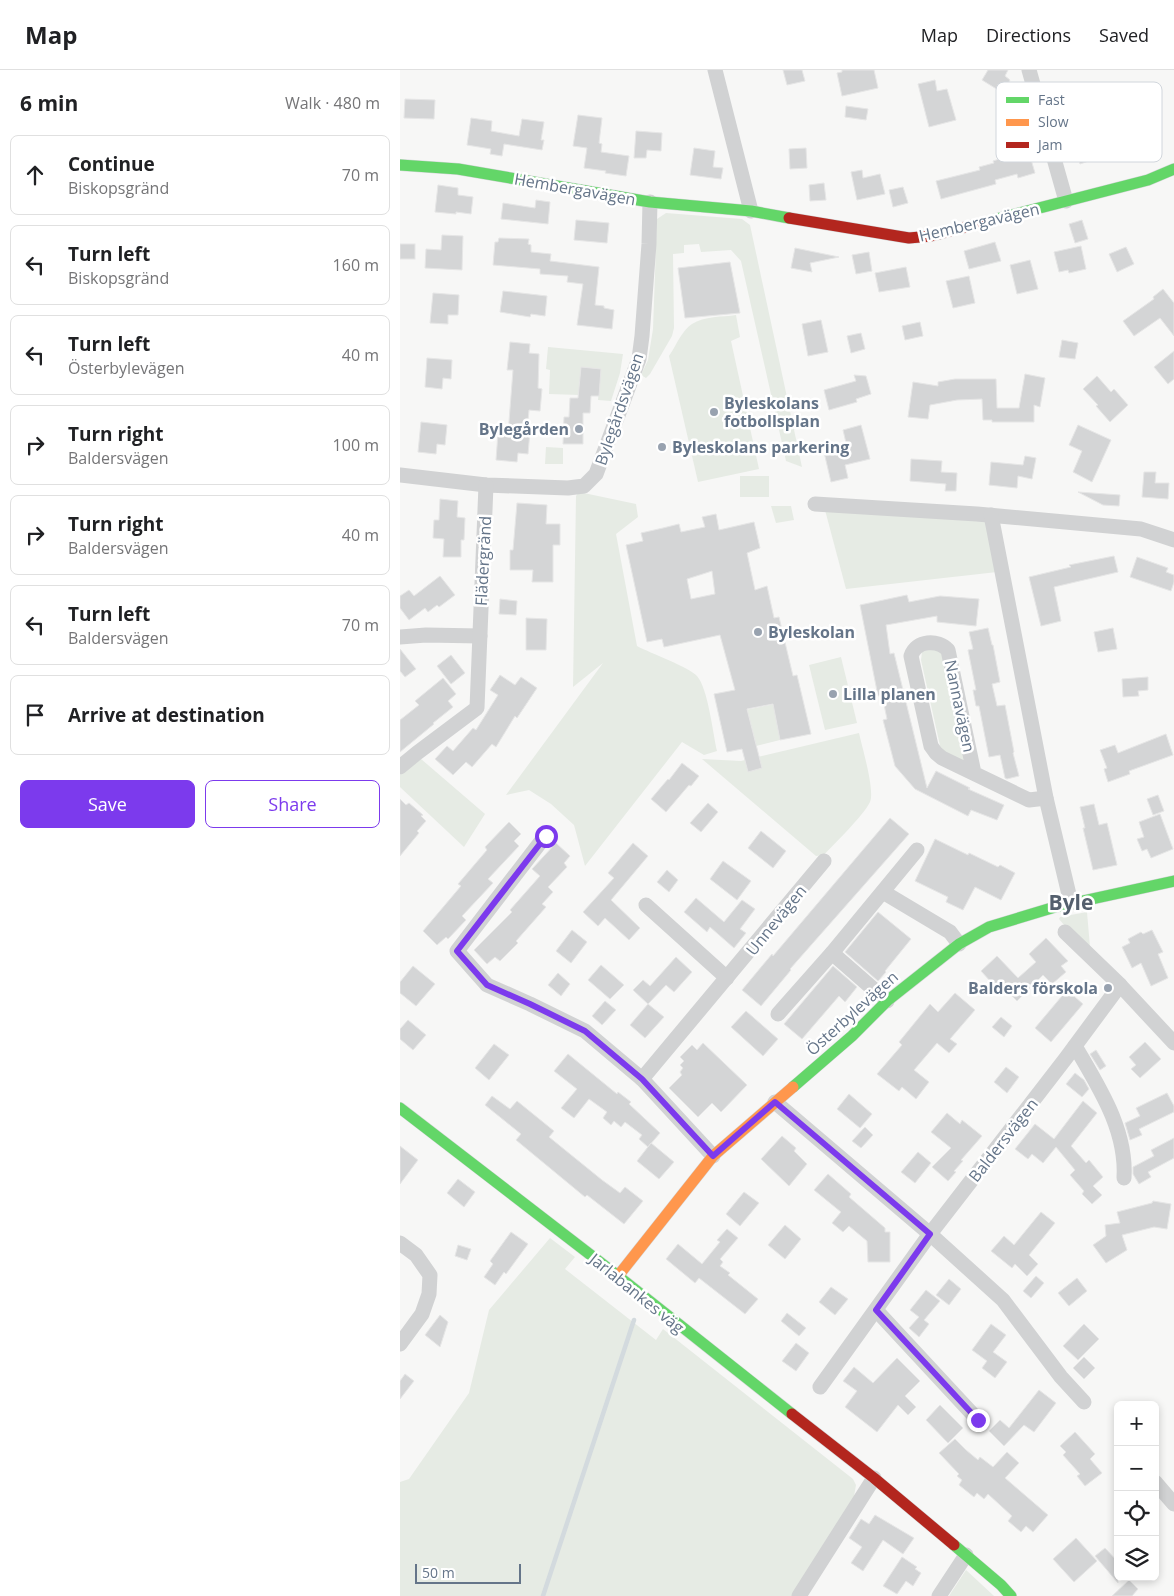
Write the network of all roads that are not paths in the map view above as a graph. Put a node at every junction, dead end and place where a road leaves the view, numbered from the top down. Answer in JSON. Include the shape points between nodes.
{"nodes":[{"id":1,"x":715,"y":70,"type":"edge"},
{"id":2,"x":1055,"y":162,"type":"edge"},
{"id":3,"x":400,"y":165,"type":"edge"},
{"id":4,"x":1174,"y":169,"type":"edge"},
{"id":5,"x":1066,"y":201,"type":"junction"},
{"id":6,"x":650,"y":202,"type":"junction"},
{"id":7,"x":751,"y":211,"type":"junction"},
{"id":8,"x":400,"y":475,"type":"edge"},
{"id":9,"x":486,"y":485,"type":"junction"},
{"id":10,"x":815,"y":504,"type":"dead end"},
{"id":11,"x":991,"y":515,"type":"junction"},
{"id":12,"x":1174,"y":540,"type":"edge"},
{"id":13,"x":480,"y":636,"type":"junction"},
{"id":14,"x":400,"y":637,"type":"edge"},
{"id":15,"x":400,"y":767,"type":"edge"},
{"id":16,"x":974,"y":773,"type":"junction"},
{"id":17,"x":1046,"y":798,"type":"junction"},
{"id":18,"x":546,"y":836,"type":"dead end"},
{"id":19,"x":917,"y":850,"type":"dead end"},
{"id":20,"x":824,"y":861,"type":"dead end"},
{"id":21,"x":1174,"y":881,"type":"edge"},
{"id":22,"x":882,"y":892,"type":"junction"},
{"id":23,"x":1071,"y":903,"type":"junction"},
{"id":24,"x":646,"y":905,"type":"dead end"},
{"id":25,"x":1065,"y":932,"type":"dead end"},
{"id":26,"x":960,"y":944,"type":"junction"},
{"id":27,"x":832,"y":953,"type":"junction"},
{"id":28,"x":727,"y":978,"type":"junction"},
{"id":29,"x":1120,"y":985,"type":"junction"},
{"id":30,"x":887,"y":1001,"type":"junction"},
{"id":31,"x":778,"y":1014,"type":"dead end"},
{"id":32,"x":1174,"y":1043,"type":"edge"},
{"id":33,"x":1075,"y":1046,"type":"junction"},
{"id":34,"x":642,"y":1079,"type":"junction"},
{"id":35,"x":775,"y":1102,"type":"junction"},
{"id":36,"x":400,"y":1108,"type":"edge"},
{"id":37,"x":713,"y":1156,"type":"junction"},
{"id":38,"x":1124,"y":1178,"type":"dead end"},
{"id":39,"x":930,"y":1234,"type":"junction"},
{"id":40,"x":400,"y":1243,"type":"edge"},
{"id":41,"x":618,"y":1276,"type":"junction"},
{"id":42,"x":876,"y":1310,"type":"junction"},
{"id":43,"x":400,"y":1344,"type":"edge"},
{"id":44,"x":820,"y":1387,"type":"dead end"},
{"id":45,"x":1084,"y":1402,"type":"dead end"},
{"id":46,"x":978,"y":1420,"type":"dead end"},
{"id":47,"x":874,"y":1478,"type":"junction"},
{"id":48,"x":1159,"y":1487,"type":"edge"},
{"id":49,"x":1174,"y":1504,"type":"edge"},
{"id":50,"x":966,"y":1555,"type":"junction"},
{"id":51,"x":799,"y":1596,"type":"edge"},
{"id":52,"x":939,"y":1596,"type":"edge"},
{"id":53,"x":1011,"y":1596,"type":"edge"}],
"edges":[{"from":1,"to":7,"type":"street"},
{"from":2,"to":5,"type":"street"},
{"from":3,"to":6,"type":"street","name":"Hembergavägen","via":[[458,169]]},
{"from":4,"to":5,"type":"street","name":"Hembergavägen","via":[[1148,180]]},
{"from":5,"to":7,"type":"street","name":"Hembergavägen","via":[[932,236],[910,238]]},
{"from":6,"to":7,"type":"street","name":"Hembergavägen"},
{"from":6,"to":9,"type":"street","name":"Bylegårdsvägen","via":[[639,359],[596,474],[584,486],[568,488]]},
{"from":8,"to":9,"type":"street","name":"Bylegårdsvägen"},
{"from":9,"to":13,"type":"street","name":"Flädergränd"},
{"from":10,"to":11,"type":"street"},
{"from":11,"to":12,"type":"street","via":[[1141,529]]},
{"from":11,"to":17,"type":"street"},
{"from":13,"to":14,"type":"street"},
{"from":13,"to":15,"type":"street","name":"Flädergränd","via":[[477,708]]},
{"from":16,"to":16,"type":"street","name":"Nannavägen","via":[[942,758],[931,746],[911,656],[916,647],[937,643],[948,650]]},
{"from":16,"to":17,"type":"street","name":"Nannavägen","via":[[1029,800]]},
{"from":17,"to":23,"type":"street"},
{"from":18,"to":34,"type":"street","via":[[457,951],[487,985],[585,1031]]},
{"from":19,"to":22,"type":"street"},
{"from":20,"to":28,"type":"street","name":"Unnevägen"},
{"from":21,"to":23,"type":"street","name":"Österbylevägen"},
{"from":22,"to":26,"type":"street","via":[[950,932]]},
{"from":22,"to":27,"type":"street"},
{"from":23,"to":26,"type":"street","name":"Österbylevägen","via":[[989,927]]},
{"from":24,"to":28,"type":"street"},
{"from":25,"to":29,"type":"street"},
{"from":26,"to":30,"type":"street","name":"Österbylevägen"},
{"from":27,"to":30,"type":"street"},
{"from":27,"to":31,"type":"street"},
{"from":28,"to":34,"type":"street","name":"Unnevägen"},
{"from":29,"to":32,"type":"street"},
{"from":29,"to":33,"type":"street","name":"Baldersvägen"},
{"from":30,"to":35,"type":"street","name":"Österbylevägen","via":[[852,1036]]},
{"from":33,"to":38,"type":"street","via":[[1112,1112],[1125,1161]]},
{"from":33,"to":39,"type":"street","name":"Baldersvägen"},
{"from":34,"to":37,"type":"street"},
{"from":35,"to":37,"type":"street","name":"Österbylevägen"},
{"from":35,"to":39,"type":"street"},
{"from":36,"to":41,"type":"street","name":"Jarlabankes väg"},
{"from":37,"to":41,"type":"street","name":"Österbylevägen"},
{"from":39,"to":42,"type":"street","name":"Baldersvägen"},
{"from":39,"to":45,"type":"street","via":[[1004,1300],[1061,1377]]},
{"from":40,"to":43,"type":"street","via":[[416,1255],[430,1275],[430,1284],[422,1314]]},
{"from":41,"to":47,"type":"street","name":"Jarlabankes väg"},
{"from":42,"to":44,"type":"street","name":"Baldersvägen"},
{"from":42,"to":46,"type":"street"},
{"from":47,"to":50,"type":"street","name":"Jarlabankes väg"},
{"from":47,"to":51,"type":"street"},
{"from":48,"to":49,"type":"street"},
{"from":50,"to":52,"type":"street"},
{"from":50,"to":53,"type":"street","name":"Jarlabankes väg"}]}
